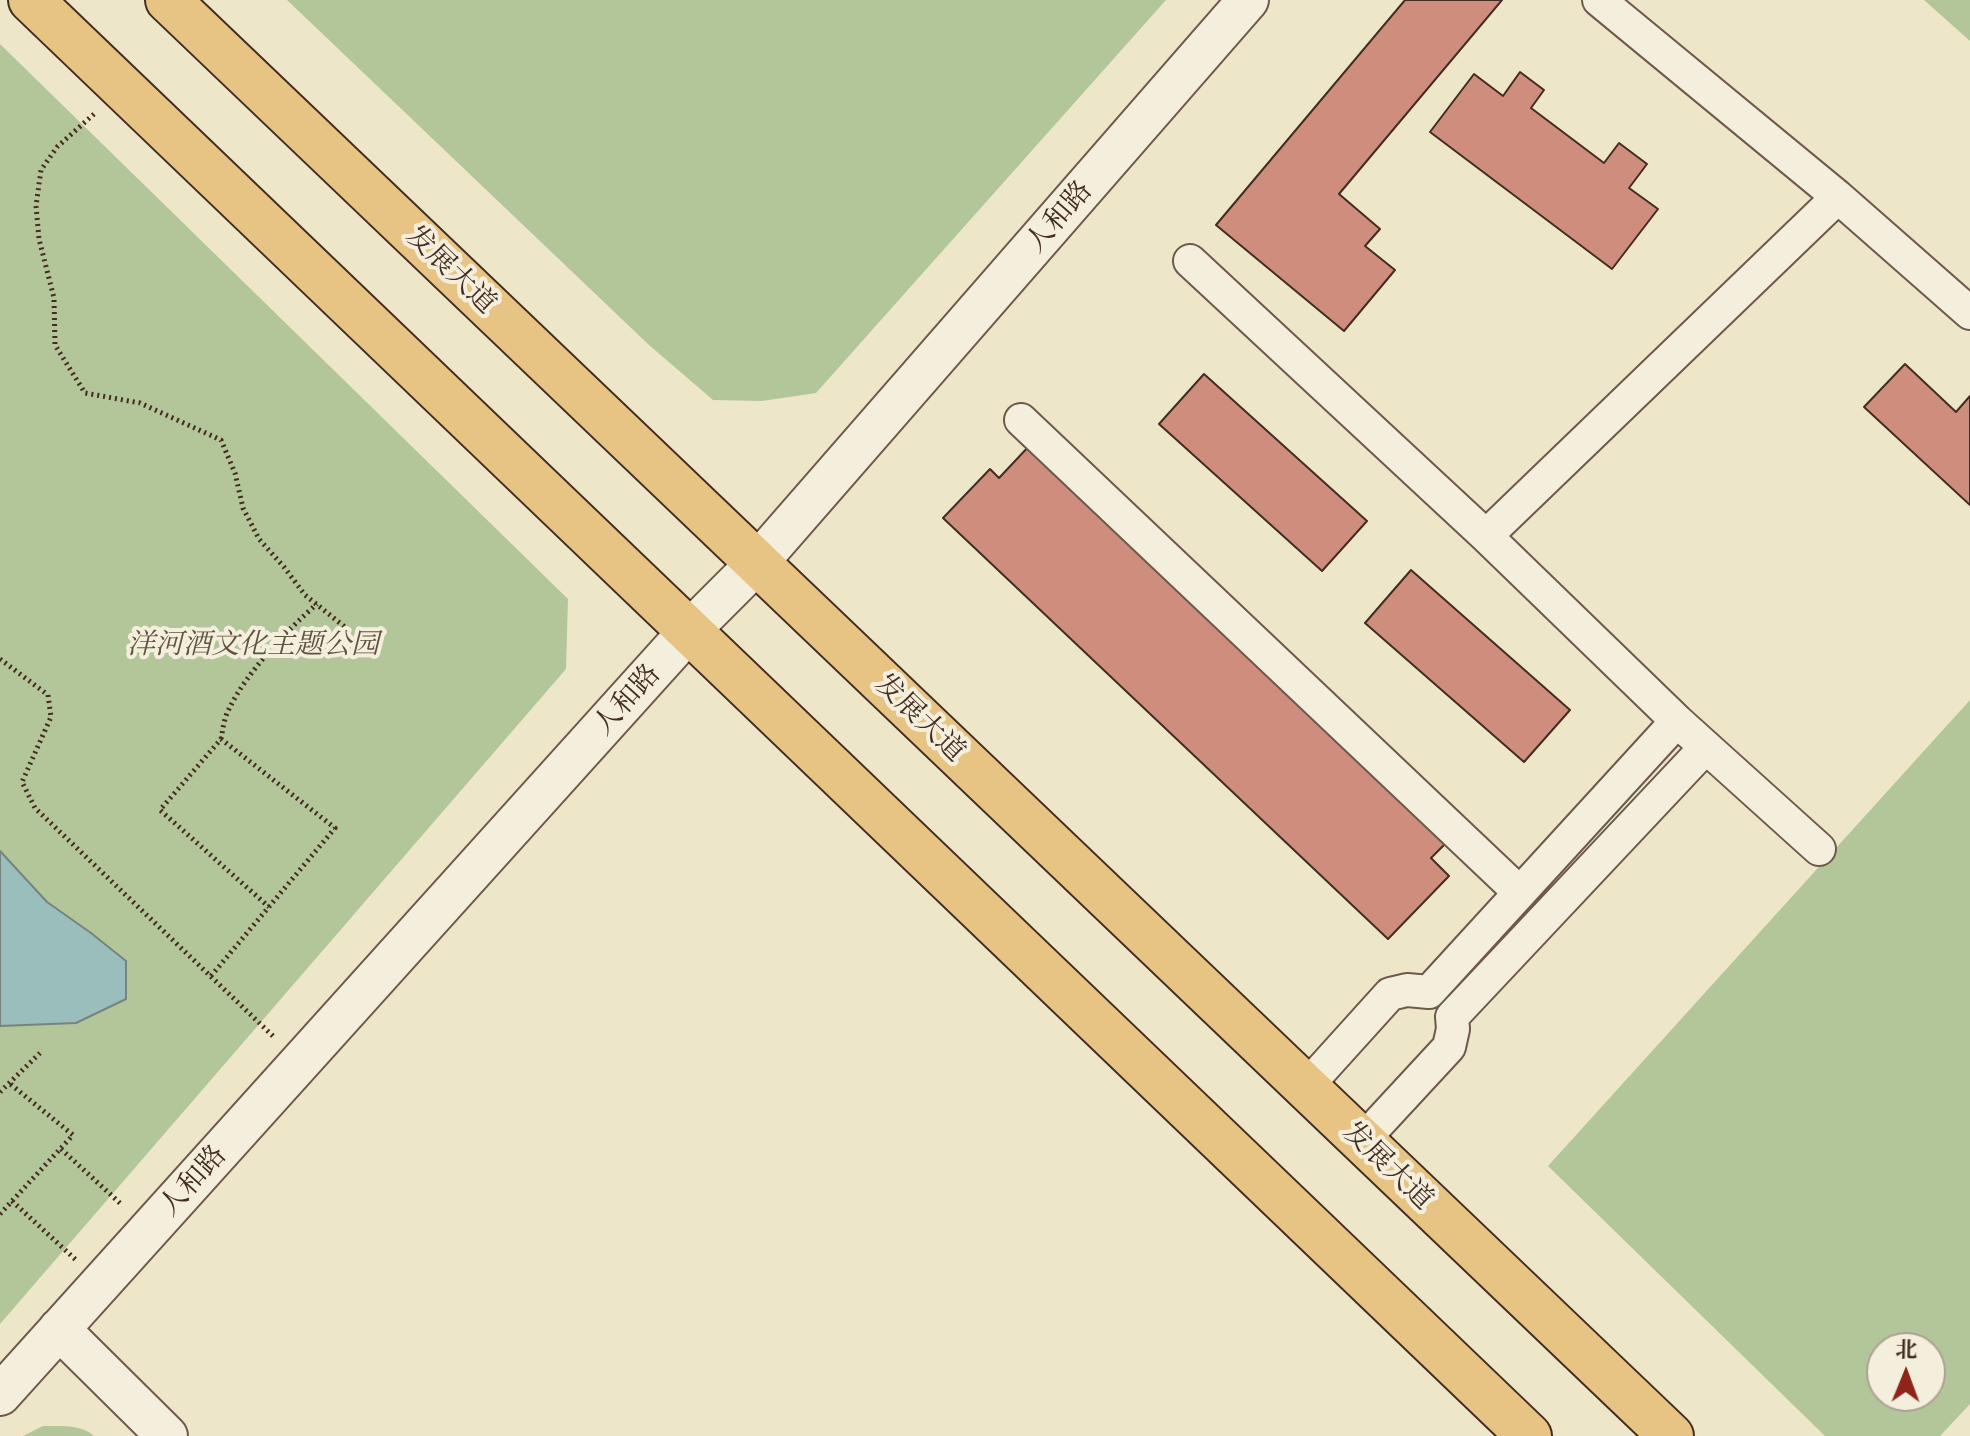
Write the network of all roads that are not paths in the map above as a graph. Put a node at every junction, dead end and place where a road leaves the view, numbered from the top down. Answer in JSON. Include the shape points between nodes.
{"nodes":[{"id":1,"x":31,"y":0,"type":"edge"},
{"id":2,"x":168,"y":0,"type":"edge"},
{"id":3,"x":1248,"y":0,"type":"edge"},
{"id":4,"x":1599,"y":0,"type":"edge"},
{"id":5,"x":1838,"y":197,"type":"junction"},
{"id":6,"x":1190,"y":261,"type":"dead end"},
{"id":7,"x":1970,"y":313,"type":"edge"},
{"id":8,"x":1021,"y":420,"type":"dead end"},
{"id":9,"x":1486,"y":536,"type":"junction"},
{"id":10,"x":758,"y":562,"type":"junction"},
{"id":11,"x":689,"y":631,"type":"junction"},
{"id":12,"x":1677,"y":721,"type":"junction"},
{"id":13,"x":1706,"y":747,"type":"junction"},
{"id":14,"x":1819,"y":849,"type":"dead end"},
{"id":15,"x":1519,"y":892,"type":"junction"},
{"id":16,"x":1306,"y":1087,"type":"junction"},
{"id":17,"x":1362,"y":1141,"type":"junction"},
{"id":18,"x":59,"y":1329,"type":"junction"},
{"id":19,"x":0,"y":1395,"type":"edge"},
{"id":20,"x":167,"y":1436,"type":"edge"},
{"id":21,"x":1529,"y":1436,"type":"edge"},
{"id":22,"x":1671,"y":1436,"type":"edge"}],
"edges":[{"from":1,"to":11,"type":"main road"},
{"from":2,"to":10,"type":"main road","name":"发展大道"},
{"from":3,"to":10,"type":"street","name":"人和路"},
{"from":4,"to":5,"type":"street"},
{"from":5,"to":7,"type":"street"},
{"from":5,"to":9,"type":"street"},
{"from":6,"to":9,"type":"street"},
{"from":8,"to":15,"type":"street"},
{"from":9,"to":12,"type":"street"},
{"from":10,"to":11,"type":"street","name":"人和路"},
{"from":10,"to":16,"type":"main road","name":"发展大道"},
{"from":11,"to":18,"type":"street","name":"人和路"},
{"from":11,"to":21,"type":"main road"},
{"from":12,"to":13,"type":"street"},
{"from":12,"to":15,"type":"street"},
{"from":13,"to":14,"type":"street"},
{"from":13,"to":17,"type":"street","via":[[1452,1017],[1449,1047]]},
{"from":15,"to":16,"type":"street","via":[[1429,992],[1390,994]]},
{"from":16,"to":17,"type":"main road","name":"发展大道"},
{"from":17,"to":22,"type":"main road","name":"发展大道"},
{"from":18,"to":19,"type":"street","name":"人和路"},
{"from":18,"to":20,"type":"street"}]}
